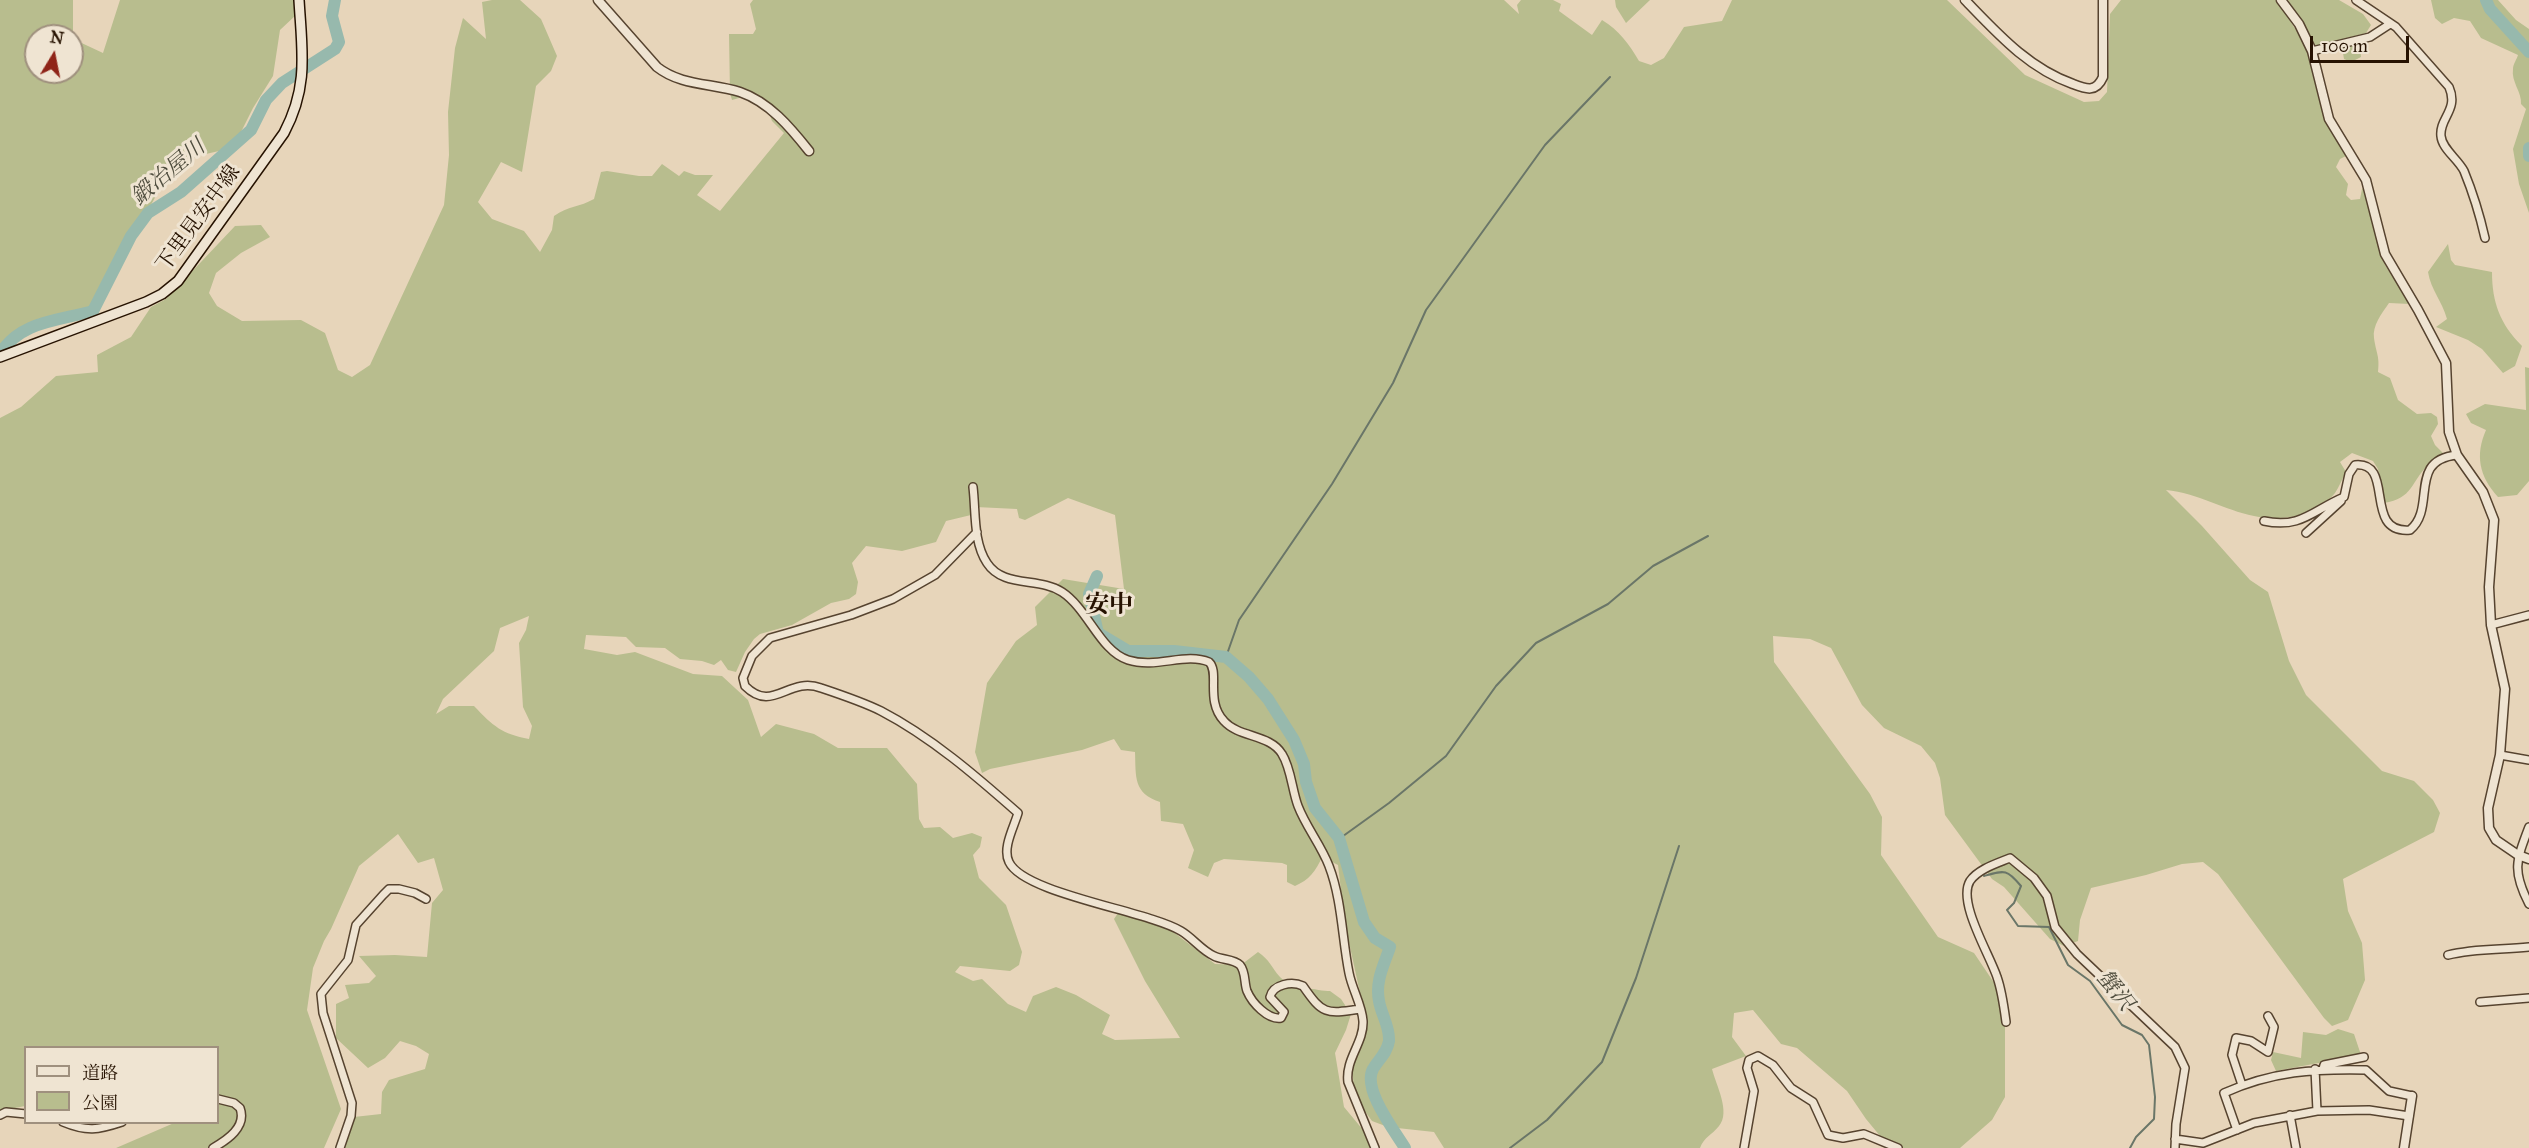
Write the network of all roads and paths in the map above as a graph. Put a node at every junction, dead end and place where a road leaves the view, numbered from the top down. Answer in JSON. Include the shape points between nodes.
{"nodes":[{"id":1,"x":299,"y":0,"type":"edge"},
{"id":2,"x":598,"y":0,"type":"edge"},
{"id":3,"x":1965,"y":0,"type":"edge"},
{"id":4,"x":2103,"y":0,"type":"edge"},
{"id":5,"x":2281,"y":0,"type":"edge"},
{"id":6,"x":2356,"y":0,"type":"edge"},
{"id":7,"x":2390,"y":24,"type":"junction"},
{"id":8,"x":2312,"y":51,"type":"junction"},
{"id":9,"x":809,"y":151,"type":"dead end"},
{"id":10,"x":2485,"y":238,"type":"dead end"},
{"id":11,"x":4,"y":356,"type":"edge"},
{"id":12,"x":2457,"y":455,"type":"junction"},
{"id":13,"x":974,"y":487,"type":"dead end"},
{"id":14,"x":2344,"y":497,"type":"junction"},
{"id":15,"x":2264,"y":521,"type":"dead end"},
{"id":16,"x":977,"y":532,"type":"junction"},
{"id":17,"x":2306,"y":533,"type":"dead end"},
{"id":18,"x":2529,"y":615,"type":"edge"},
{"id":19,"x":2491,"y":625,"type":"junction"},
{"id":20,"x":2500,"y":755,"type":"junction"},
{"id":21,"x":2529,"y":760,"type":"edge"},
{"id":22,"x":2529,"y":827,"type":"edge"},
{"id":23,"x":2518,"y":855,"type":"junction"},
{"id":24,"x":2529,"y":859,"type":"edge"},
{"id":25,"x":426,"y":899,"type":"dead end"},
{"id":26,"x":2529,"y":904,"type":"edge"},
{"id":27,"x":2529,"y":947,"type":"edge"},
{"id":28,"x":2448,"y":955,"type":"dead end"},
{"id":29,"x":2529,"y":998,"type":"edge"},
{"id":30,"x":2480,"y":1002,"type":"dead end"},
{"id":31,"x":1360,"y":1009,"type":"junction"},
{"id":32,"x":2268,"y":1016,"type":"dead end"},
{"id":33,"x":2006,"y":1022,"type":"dead end"},
{"id":34,"x":2364,"y":1057,"type":"dead end"},
{"id":35,"x":2319,"y":1069,"type":"junction"},
{"id":36,"x":2242,"y":1085,"type":"junction"},
{"id":37,"x":2412,"y":1096,"type":"joint"},
{"id":38,"x":219,"y":1099,"type":"edge"},
{"id":39,"x":2318,"y":1111,"type":"junction"},
{"id":40,"x":24,"y":1114,"type":"edge"},
{"id":41,"x":0,"y":1115,"type":"edge"},
{"id":42,"x":2290,"y":1115,"type":"junction"},
{"id":43,"x":2409,"y":1116,"type":"junction"},
{"id":44,"x":68,"y":1124,"type":"edge"},
{"id":45,"x":115,"y":1124,"type":"edge"},
{"id":46,"x":2237,"y":1130,"type":"junction"},
{"id":47,"x":2175,"y":1139,"type":"junction"},
{"id":48,"x":2198,"y":1146,"type":"edge"},
{"id":49,"x":213,"y":1148,"type":"edge"},
{"id":50,"x":340,"y":1148,"type":"edge"},
{"id":51,"x":1375,"y":1148,"type":"edge"},
{"id":52,"x":1744,"y":1148,"type":"edge"},
{"id":53,"x":1898,"y":1148,"type":"edge"},
{"id":54,"x":2175,"y":1148,"type":"edge"},
{"id":55,"x":2296,"y":1148,"type":"edge"},
{"id":56,"x":2404,"y":1148,"type":"edge"}],
"edges":[{"from":1,"to":11,"type":"main road","name":"下里見安中線","via":[[299,99],[284,133],[178,281],[146,303]]},
{"from":2,"to":9,"type":"street","via":[[668,75],[752,97],[768,107]]},
{"from":3,"to":4,"type":"street","via":[[2035,65],[2089,90],[2103,78]]},
{"from":5,"to":8,"type":"street"},
{"from":6,"to":7,"type":"street"},
{"from":7,"to":8,"type":"street","via":[[2370,37]]},
{"from":7,"to":10,"type":"street","via":[[2451,91],[2451,111],[2442,125],[2442,141],[2463,170]]},
{"from":8,"to":12,"type":"street","via":[[2329,119],[2366,180],[2385,254],[2446,363],[2449,432]]},
{"from":12,"to":14,"type":"street","via":[[2438,460],[2427,472],[2420,518],[2410,530],[2398,530],[2388,523],[2375,473],[2369,466],[2355,465]]},
{"from":12,"to":19,"type":"street","via":[[2483,492],[2494,520],[2489,587]]},
{"from":13,"to":16,"type":"street"},
{"from":14,"to":15,"type":"street","via":[[2290,523]]},
{"from":14,"to":17,"type":"street"},
{"from":16,"to":31,"type":"street","via":[[991,569],[1008,579],[1060,591],[1077,605],[1116,654],[1144,663],[1195,658],[1212,665],[1214,703],[1224,721],[1240,732],[1268,742],[1282,754],[1299,810],[1334,881],[1347,965]]},
{"from":16,"to":31,"type":"street","via":[[948,564],[912,590],[861,611],[770,638],[752,656],[743,678],[745,686],[768,698],[798,685],[820,687],[899,722],[1018,813],[1007,854],[1013,867],[1037,882],[1182,931],[1206,951],[1238,964],[1250,997],[1274,1018],[1284,1012],[1270,993],[1286,984],[1303,986],[1312,1001],[1324,1010]]},
{"from":18,"to":19,"type":"street"},
{"from":19,"to":20,"type":"street","via":[[2505,689]]},
{"from":20,"to":21,"type":"street"},
{"from":20,"to":23,"type":"street","via":[[2488,808],[2489,828],[2496,840]]},
{"from":22,"to":23,"type":"street"},
{"from":23,"to":24,"type":"street"},
{"from":23,"to":26,"type":"street","via":[[2517,878]]},
{"from":25,"to":50,"type":"street","via":[[389,889],[356,925],[348,960],[321,994],[321,1006],[352,1103]]},
{"from":27,"to":28,"type":"street","via":[[2471,949]]},
{"from":29,"to":30,"type":"street"},
{"from":31,"to":51,"type":"street","via":[[1362,1029],[1347,1073]]},
{"from":32,"to":36,"type":"street","via":[[2274,1027],[2268,1052],[2251,1041],[2236,1038],[2232,1055]]},
{"from":33,"to":47,"type":"street","via":[[1998,979],[1972,916],[1967,893],[1971,879],[2010,858],[2034,878],[2047,897],[2055,927],[2077,954],[2175,1047],[2185,1074]]},
{"from":34,"to":35,"type":"street"},
{"from":35,"to":36,"type":"street"},
{"from":35,"to":37,"type":"street","via":[[2366,1070],[2389,1091]]},
{"from":35,"to":39,"type":"street"},
{"from":36,"to":46,"type":"street","via":[[2224,1093]]},
{"from":37,"to":43,"type":"street"},
{"from":38,"to":49,"type":"street","via":[[234,1103],[242,1118],[227,1140]]},
{"from":39,"to":42,"type":"street"},
{"from":39,"to":43,"type":"street","via":[[2369,1110]]},
{"from":40,"to":41,"type":"street"},
{"from":42,"to":46,"type":"street"},
{"from":42,"to":55,"type":"street"},
{"from":43,"to":56,"type":"street"},
{"from":44,"to":45,"type":"street","via":[[94,1130]]},
{"from":46,"to":48,"type":"street"},
{"from":47,"to":48,"type":"street"},
{"from":47,"to":54,"type":"street"},
{"from":52,"to":53,"type":"street","via":[[1754,1091],[1747,1068],[1749,1060],[1758,1056],[1773,1065],[1791,1088],[1813,1101],[1828,1135],[1843,1138],[1864,1134]]}]}
